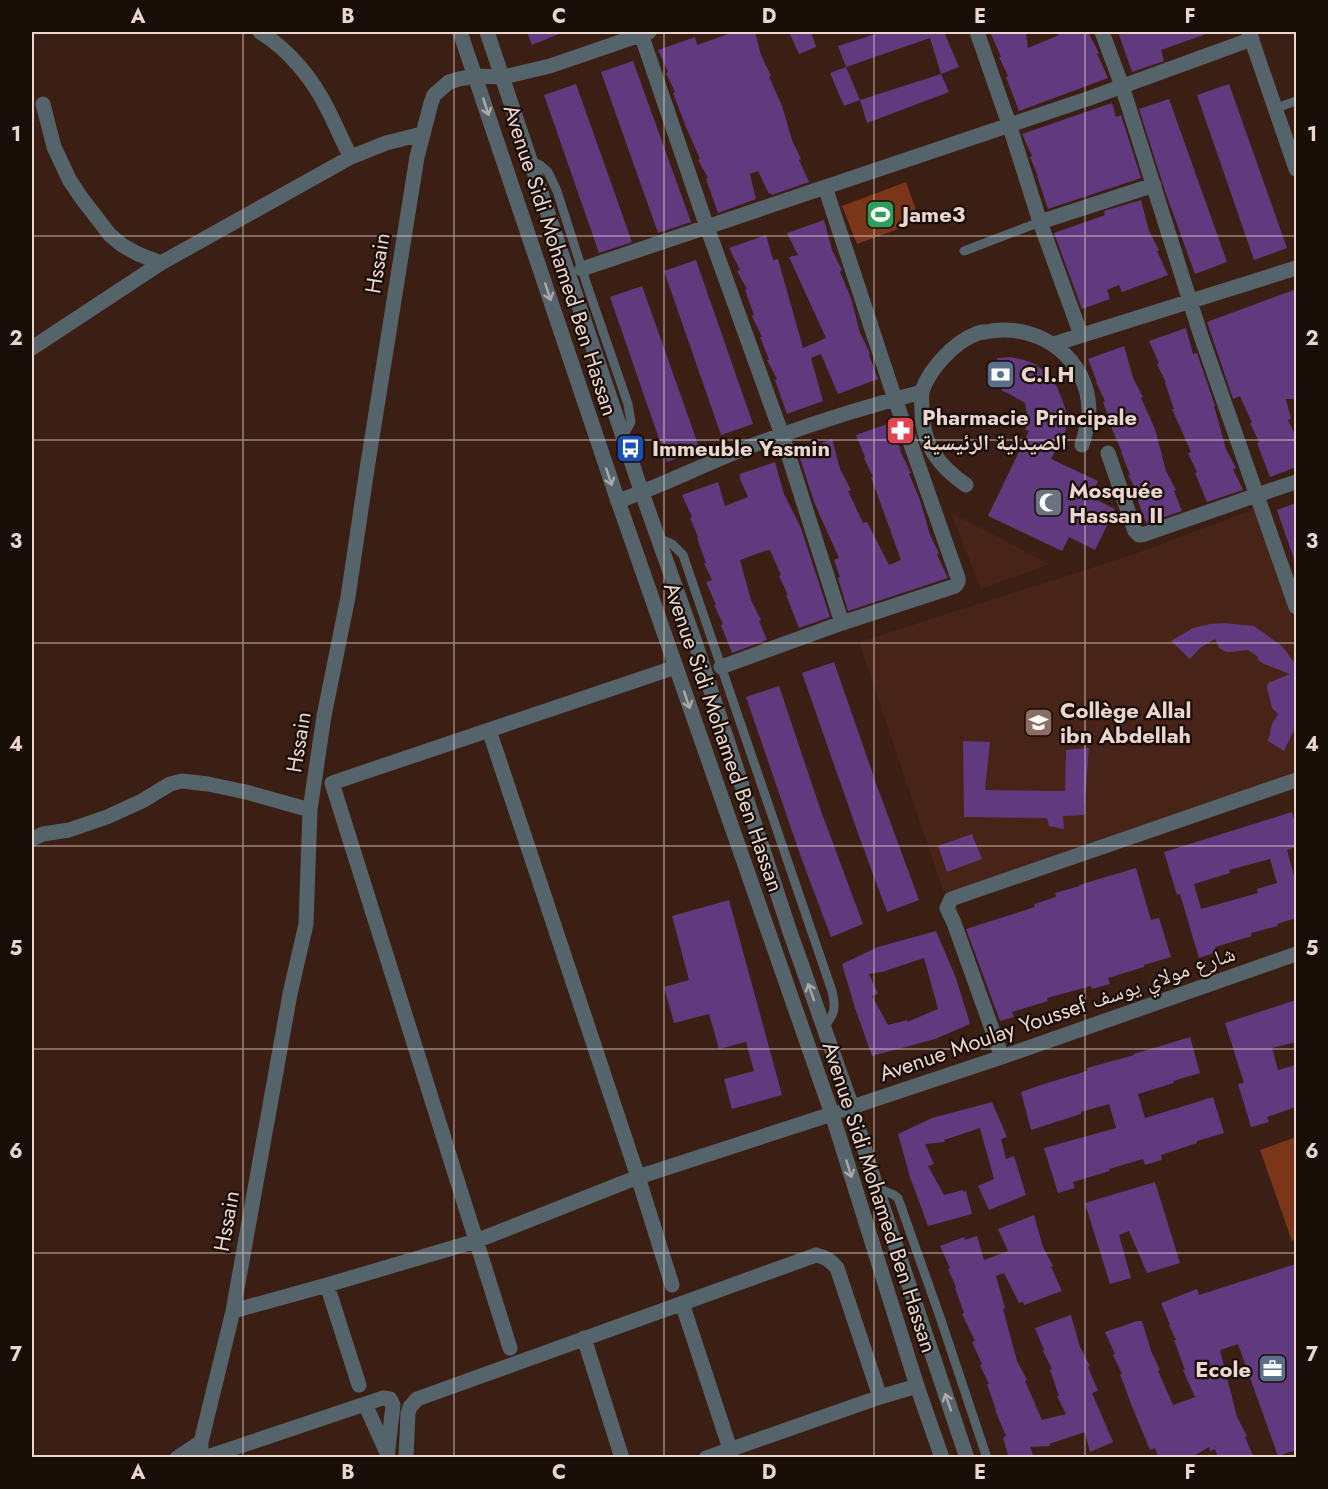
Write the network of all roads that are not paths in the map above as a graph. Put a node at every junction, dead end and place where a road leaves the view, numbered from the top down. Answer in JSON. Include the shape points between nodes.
{"nodes":[{"id":1,"x":260,"y":32,"type":"edge"},
{"id":2,"x":460,"y":32,"type":"edge"},
{"id":3,"x":487,"y":32,"type":"edge"},
{"id":4,"x":977,"y":32,"type":"edge"},
{"id":5,"x":1102,"y":32,"type":"edge"},
{"id":6,"x":645,"y":33,"type":"edge"},
{"id":7,"x":1251,"y":35,"type":"edge"},
{"id":8,"x":476,"y":76,"type":"junction"},
{"id":9,"x":503,"y":77,"type":"junction"},
{"id":10,"x":1122,"y":86,"type":"junction"},
{"id":11,"x":1296,"y":101,"type":"edge"},
{"id":12,"x":43,"y":104,"type":"dead end"},
{"id":13,"x":1276,"y":108,"type":"junction"},
{"id":14,"x":1009,"y":124,"type":"junction"},
{"id":15,"x":422,"y":134,"type":"junction"},
{"id":16,"x":351,"y":157,"type":"junction"},
{"id":17,"x":530,"y":160,"type":"junction"},
{"id":18,"x":1296,"y":169,"type":"edge"},
{"id":19,"x":1154,"y":185,"type":"junction"},
{"id":20,"x":825,"y":188,"type":"junction"},
{"id":21,"x":1040,"y":222,"type":"junction"},
{"id":22,"x":707,"y":227,"type":"junction"},
{"id":23,"x":964,"y":251,"type":"dead end"},
{"id":24,"x":161,"y":263,"type":"junction"},
{"id":25,"x":1296,"y":268,"type":"edge"},
{"id":26,"x":582,"y":269,"type":"junction"},
{"id":27,"x":1191,"y":301,"type":"junction"},
{"id":28,"x":1081,"y":335,"type":"junction"},
{"id":29,"x":1054,"y":344,"type":"junction"},
{"id":30,"x":32,"y":348,"type":"edge"},
{"id":31,"x":922,"y":392,"type":"junction"},
{"id":32,"x":895,"y":399,"type":"junction"},
{"id":33,"x":782,"y":435,"type":"junction"},
{"id":34,"x":623,"y":437,"type":"junction"},
{"id":35,"x":1082,"y":445,"type":"dead end"},
{"id":36,"x":1108,"y":453,"type":"dead end"},
{"id":37,"x":1296,"y":482,"type":"edge"},
{"id":38,"x":966,"y":485,"type":"dead end"},
{"id":39,"x":642,"y":493,"type":"junction"},
{"id":40,"x":1257,"y":495,"type":"junction"},
{"id":41,"x":618,"y":501,"type":"junction"},
{"id":42,"x":659,"y":538,"type":"junction"},
{"id":43,"x":1296,"y":608,"type":"edge"},
{"id":44,"x":842,"y":623,"type":"junction"},
{"id":45,"x":676,"y":667,"type":"junction"},
{"id":46,"x":721,"y":667,"type":"junction"},
{"id":47,"x":489,"y":730,"type":"junction"},
{"id":48,"x":1296,"y":780,"type":"edge"},
{"id":49,"x":310,"y":810,"type":"junction"},
{"id":50,"x":32,"y":839,"type":"edge"},
{"id":51,"x":1296,"y":954,"type":"edge"},
{"id":52,"x":824,"y":1027,"type":"junction"},
{"id":53,"x":1002,"y":1057,"type":"junction"},
{"id":54,"x":852,"y":1107,"type":"junction"},
{"id":55,"x":832,"y":1114,"type":"junction"},
{"id":56,"x":638,"y":1177,"type":"junction"},
{"id":57,"x":876,"y":1187,"type":"junction"},
{"id":58,"x":476,"y":1241,"type":"junction"},
{"id":59,"x":327,"y":1285,"type":"junction"},
{"id":60,"x":672,"y":1285,"type":"dead end"},
{"id":61,"x":682,"y":1303,"type":"junction"},
{"id":62,"x":233,"y":1311,"type":"junction"},
{"id":63,"x":584,"y":1338,"type":"junction"},
{"id":64,"x":510,"y":1348,"type":"dead end"},
{"id":65,"x":359,"y":1385,"type":"dead end"},
{"id":66,"x":917,"y":1386,"type":"junction"},
{"id":67,"x":880,"y":1397,"type":"junction"},
{"id":68,"x":365,"y":1404,"type":"junction"},
{"id":69,"x":730,"y":1449,"type":"junction"},
{"id":70,"x":202,"y":1452,"type":"edge"},
{"id":71,"x":387,"y":1455,"type":"edge"},
{"id":72,"x":177,"y":1458,"type":"edge"},
{"id":73,"x":406,"y":1458,"type":"edge"},
{"id":74,"x":622,"y":1458,"type":"edge"},
{"id":75,"x":706,"y":1458,"type":"edge"},
{"id":76,"x":942,"y":1458,"type":"edge"},
{"id":77,"x":967,"y":1458,"type":"edge"},
{"id":78,"x":987,"y":1458,"type":"edge"}],
"edges":[{"from":1,"to":16,"type":"street","via":[[279,45],[317,90]]},
{"from":2,"to":8,"type":"street","name":"Avenue Sidi Mohamed Ben Hassan"},
{"from":3,"to":9,"type":"street","name":"Avenue Sidi Mohamed Ben Hassan"},
{"from":4,"to":14,"type":"street"},
{"from":5,"to":10,"type":"street"},
{"from":6,"to":9,"type":"street","name":"Hssain","via":[[550,66]]},
{"from":6,"to":22,"type":"street"},
{"from":7,"to":10,"type":"street"},
{"from":7,"to":13,"type":"street"},
{"from":8,"to":9,"type":"street","name":"Hssain"},
{"from":8,"to":15,"type":"street","name":"Hssain","via":[[449,82],[434,95]]},
{"from":8,"to":41,"type":"street","name":"Avenue Sidi Mohamed Ben Hassan","one_way":true},
{"from":9,"to":17,"type":"street","name":"Avenue Sidi Mohamed Ben Hassan"},
{"from":10,"to":14,"type":"street"},
{"from":10,"to":19,"type":"street"},
{"from":11,"to":13,"type":"lane"},
{"from":12,"to":24,"type":"street","via":[[54,147],[83,200],[122,245]]},
{"from":13,"to":18,"type":"street"},
{"from":14,"to":20,"type":"street"},
{"from":14,"to":21,"type":"street"},
{"from":15,"to":16,"type":"street"},
{"from":15,"to":49,"type":"street","name":"Hssain"},
{"from":16,"to":24,"type":"street"},
{"from":17,"to":26,"type":"lane","via":[[548,172],[557,190]]},
{"from":17,"to":34,"type":"street","name":"Avenue Sidi Mohamed Ben Hassan"},
{"from":19,"to":21,"type":"street"},
{"from":19,"to":27,"type":"street"},
{"from":20,"to":22,"type":"street"},
{"from":20,"to":32,"type":"street"},
{"from":21,"to":23,"type":"lane"},
{"from":21,"to":28,"type":"street"},
{"from":22,"to":26,"type":"street"},
{"from":22,"to":33,"type":"street"},
{"from":24,"to":30,"type":"street"},
{"from":25,"to":27,"type":"street"},
{"from":26,"to":34,"type":"lane","via":[[628,404],[631,422]]},
{"from":27,"to":28,"type":"street"},
{"from":27,"to":40,"type":"street"},
{"from":28,"to":29,"type":"street"},
{"from":29,"to":31,"type":"street","via":[[1006,329],[978,333],[952,348],[935,366]]},
{"from":29,"to":35,"type":"street","via":[[1079,372],[1086,390],[1089,409]]},
{"from":31,"to":32,"type":"street"},
{"from":31,"to":38,"type":"street","via":[[927,441],[936,459]]},
{"from":32,"to":33,"type":"street"},
{"from":32,"to":44,"type":"street","via":[[958,582]]},
{"from":33,"to":39,"type":"street"},
{"from":33,"to":44,"type":"street"},
{"from":34,"to":39,"type":"street","name":"Avenue Sidi Mohamed Ben Hassan"},
{"from":36,"to":40,"type":"street","via":[[1139,535]]},
{"from":37,"to":40,"type":"street"},
{"from":39,"to":41,"type":"street"},
{"from":39,"to":42,"type":"street","name":"Avenue Sidi Mohamed Ben Hassan"},
{"from":40,"to":43,"type":"street"},
{"from":41,"to":45,"type":"street","name":"Avenue Sidi Mohamed Ben Hassan"},
{"from":42,"to":46,"type":"lane","via":[[683,555]]},
{"from":52,"to":42,"type":"street","name":"Avenue Sidi Mohamed Ben Hassan","one_way":true},
{"from":44,"to":46,"type":"street"},
{"from":45,"to":47,"type":"street"},
{"from":45,"to":55,"type":"street","name":"Avenue Sidi Mohamed Ben Hassan","one_way":true},
{"from":46,"to":52,"type":"lane","via":[[832,991],[834,1011]]},
{"from":47,"to":56,"type":"street"},
{"from":47,"to":58,"type":"street","via":[[332,783]]},
{"from":48,"to":53,"type":"street","via":[[951,899],[946,908]]},
{"from":49,"to":50,"type":"street","via":[[246,792],[182,781],[107,817]]},
{"from":49,"to":62,"type":"street","name":"Hssain","via":[[306,924]]},
{"from":51,"to":53,"type":"street","name":"Avenue Moulay Youssef شارع مولاي يوسف"},
{"from":52,"to":54,"type":"street","name":"Avenue Sidi Mohamed Ben Hassan"},
{"from":53,"to":54,"type":"street","name":"Avenue Moulay Youssef شارع مولاي يوسف"},
{"from":54,"to":55,"type":"street","name":"Avenue Moulay Youssef شارع مولاي يوسف"},
{"from":54,"to":57,"type":"street","name":"Avenue Sidi Mohamed Ben Hassan"},
{"from":55,"to":56,"type":"street","name":"Avenue Moulay Youssef شارع مولاي يوسف"},
{"from":55,"to":66,"type":"street","name":"Avenue Sidi Mohamed Ben Hassan","one_way":true},
{"from":56,"to":58,"type":"street","name":"Avenue Moulay Youssef شارع مولاي يوسف"},
{"from":56,"to":60,"type":"street"},
{"from":77,"to":57,"type":"street","name":"Avenue Sidi Mohamed Ben Hassan","one_way":true},
{"from":57,"to":78,"type":"lane","via":[[898,1198]]},
{"from":58,"to":59,"type":"street","name":"Avenue Moulay Youssef شارع مولاي يوسف"},
{"from":58,"to":64,"type":"street"},
{"from":59,"to":62,"type":"street","name":"Avenue Moulay Youssef شارع مولاي يوسف"},
{"from":59,"to":65,"type":"street"},
{"from":61,"to":63,"type":"street"},
{"from":61,"to":67,"type":"street","via":[[816,1255],[824,1257],[837,1268]]},
{"from":61,"to":69,"type":"street"},
{"from":62,"to":70,"type":"street","name":"Hssain"},
{"from":63,"to":73,"type":"street","via":[[417,1399],[408,1413]]},
{"from":63,"to":74,"type":"street"},
{"from":66,"to":67,"type":"street"},
{"from":66,"to":76,"type":"street","name":"Avenue Sidi Mohamed Ben Hassan"},
{"from":67,"to":69,"type":"street"},
{"from":68,"to":70,"type":"street"},
{"from":68,"to":71,"type":"street"},
{"from":68,"to":71,"type":"street","via":[[383,1398],[392,1402]]},
{"from":69,"to":75,"type":"street"},
{"from":70,"to":72,"type":"street"}]}
